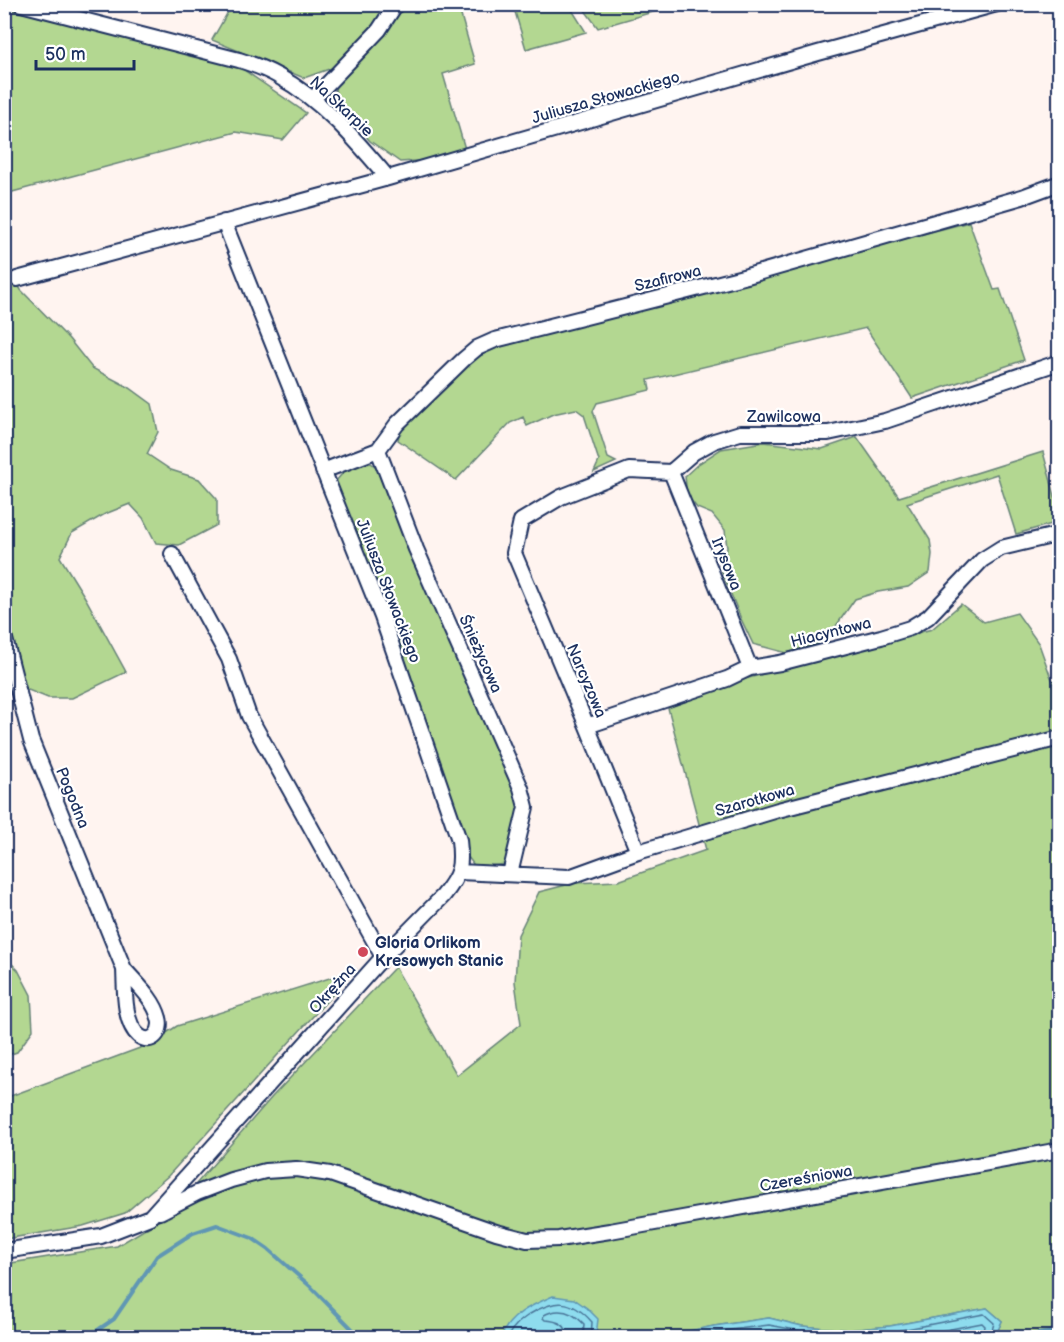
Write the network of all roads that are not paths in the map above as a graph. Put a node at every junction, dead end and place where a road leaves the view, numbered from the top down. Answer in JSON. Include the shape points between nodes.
{"nodes":[{"id":1,"x":21,"y":4,"type":"edge"},
{"id":2,"x":396,"y":4,"type":"edge"},
{"id":3,"x":997,"y":4,"type":"edge"},
{"id":4,"x":313,"y":99,"type":"junction"},
{"id":5,"x":387,"y":178,"type":"junction"},
{"id":6,"x":1059,"y":183,"type":"edge"},
{"id":7,"x":224,"y":222,"type":"junction"},
{"id":8,"x":17,"y":279,"type":"dead end"},
{"id":9,"x":1059,"y":362,"type":"edge"},
{"id":10,"x":378,"y":450,"type":"junction"},
{"id":11,"x":323,"y":471,"type":"junction"},
{"id":12,"x":671,"y":472,"type":"junction"},
{"id":13,"x":1059,"y":534,"type":"edge"},
{"id":14,"x":172,"y":554,"type":"dead end"},
{"id":15,"x":4,"y":635,"type":"edge"},
{"id":16,"x":750,"y":668,"type":"junction"},
{"id":17,"x":587,"y":726,"type":"junction"},
{"id":18,"x":1059,"y":738,"type":"edge"},
{"id":19,"x":638,"y":852,"type":"junction"},
{"id":20,"x":459,"y":872,"type":"junction"},
{"id":21,"x":510,"y":874,"type":"junction"},
{"id":22,"x":383,"y":957,"type":"junction"},
{"id":23,"x":124,"y":969,"type":"dead end"},
{"id":24,"x":1059,"y":1150,"type":"edge"},
{"id":25,"x":150,"y":1217,"type":"junction"},
{"id":26,"x":4,"y":1251,"type":"edge"}],
"edges":[{"from":1,"to":4,"type":"street","name":"Na Skarpie","via":[[258,66]]},
{"from":2,"to":4,"type":"street","via":[[379,30]]},
{"from":3,"to":5,"type":"street","name":"Juliusza Słowackiego"},
{"from":4,"to":5,"type":"street","name":"Na Skarpie"},
{"from":5,"to":7,"type":"street","name":"Juliusza Słowackiego"},
{"from":6,"to":10,"type":"street","name":"Szafirowa","via":[[747,276],[495,340],[464,359],[397,424]]},
{"from":7,"to":8,"type":"street","name":"Juliusza Słowackiego"},
{"from":7,"to":11,"type":"street","name":"Juliusza Słowackiego"},
{"from":9,"to":12,"type":"street","name":"Zawilcowa","via":[[885,421],[828,434],[740,433],[694,452]]},
{"from":10,"to":11,"type":"street"},
{"from":10,"to":21,"type":"street","name":"Śnieżycowa","via":[[416,549],[521,788],[526,807]]},
{"from":11,"to":20,"type":"street","name":"Juliusza Słowackiego","via":[[382,617],[459,840]]},
{"from":12,"to":16,"type":"street","name":"Irysowa"},
{"from":12,"to":17,"type":"street","name":"Narcyzowa","via":[[629,470],[561,497],[521,521],[514,553]]},
{"from":13,"to":16,"type":"street","name":"Hiacyntowa","via":[[1001,548],[982,560],[928,617],[910,628]]},
{"from":14,"to":22,"type":"street","via":[[230,659],[249,716]]},
{"from":15,"to":23,"type":"street","name":"Pogodna","via":[[31,740]]},
{"from":16,"to":17,"type":"street","name":"Hiacyntowa"},
{"from":17,"to":19,"type":"street","name":"Narcyzowa"},
{"from":18,"to":19,"type":"street","name":"Szarotkowa","via":[[778,810]]},
{"from":19,"to":21,"type":"street","name":"Szarotkowa","via":[[569,877]]},
{"from":20,"to":21,"type":"street","name":"Szarotkowa"},
{"from":20,"to":22,"type":"street","via":[[443,896]]},
{"from":22,"to":25,"type":"street","name":"Okrężna"},
{"from":24,"to":25,"type":"street","name":"Czereśniowa","via":[[559,1239],[527,1240],[496,1232],[330,1174],[296,1169],[265,1171],[231,1180]]},
{"from":25,"to":26,"type":"street","name":"Okrężna","via":[[100,1236]]}]}
